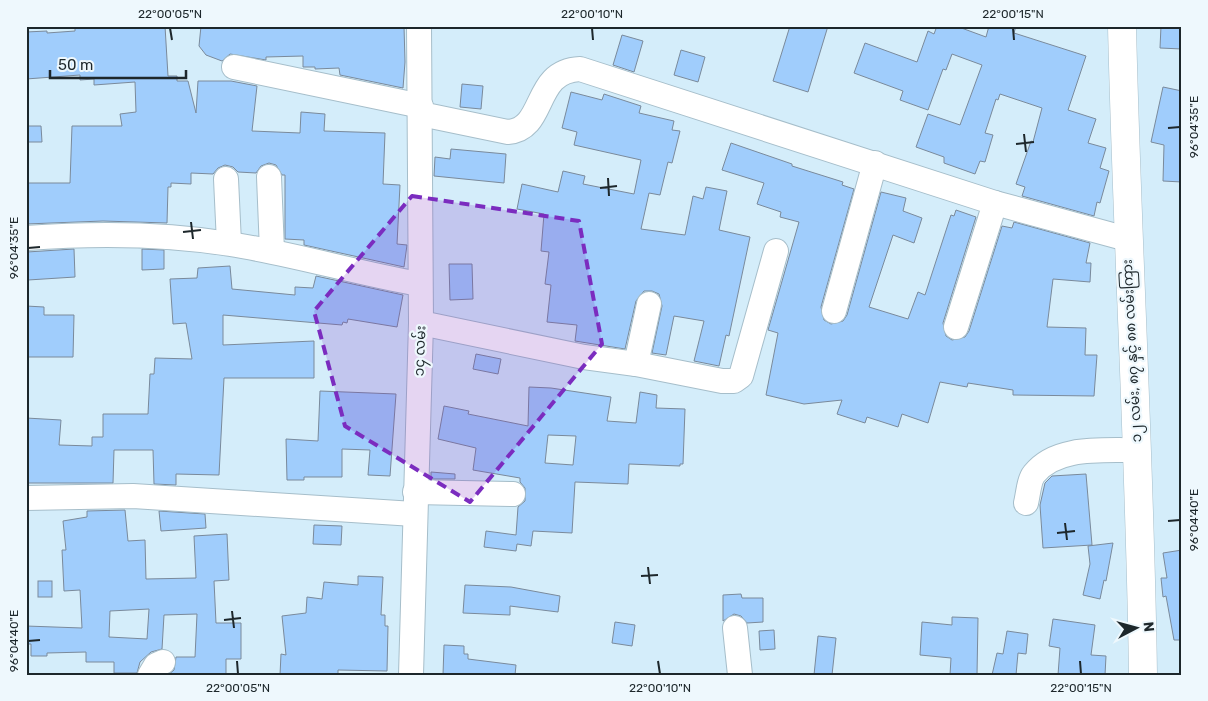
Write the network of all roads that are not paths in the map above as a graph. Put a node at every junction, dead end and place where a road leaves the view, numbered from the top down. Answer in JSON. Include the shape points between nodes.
{"nodes":[{"id":1,"x":420,"y":26,"type":"edge"},
{"id":2,"x":1122,"y":26,"type":"edge"},
{"id":3,"x":234,"y":67,"type":"dead end"},
{"id":4,"x":421,"y":110,"type":"junction"},
{"id":5,"x":874,"y":163,"type":"junction"},
{"id":6,"x":269,"y":177,"type":"dead end"},
{"id":7,"x":226,"y":178,"type":"dead end"},
{"id":8,"x":995,"y":203,"type":"junction"},
{"id":9,"x":26,"y":238,"type":"edge"},
{"id":10,"x":1127,"y":239,"type":"junction"},
{"id":11,"x":229,"y":244,"type":"junction"},
{"id":12,"x":272,"y":251,"type":"junction"},
{"id":13,"x":776,"y":251,"type":"dead end"},
{"id":14,"x":420,"y":284,"type":"junction"},
{"id":15,"x":649,"y":304,"type":"dead end"},
{"id":16,"x":834,"y":311,"type":"dead end"},
{"id":17,"x":421,"y":323,"type":"junction"},
{"id":18,"x":956,"y":327,"type":"dead end"},
{"id":19,"x":636,"y":364,"type":"junction"},
{"id":20,"x":1137,"y":450,"type":"junction"},
{"id":21,"x":513,"y":494,"type":"dead end"},
{"id":22,"x":26,"y":498,"type":"edge"},
{"id":23,"x":414,"y":503,"type":"junction"},
{"id":24,"x":1026,"y":504,"type":"dead end"},
{"id":25,"x":735,"y":628,"type":"dead end"},
{"id":26,"x":411,"y":675,"type":"edge"},
{"id":27,"x":740,"y":675,"type":"edge"},
{"id":28,"x":1143,"y":675,"type":"edge"}],
"edges":[{"from":1,"to":4,"type":"street","name":"၁၄ လမ်း"},
{"from":2,"to":10,"type":"main road","name":"၁၂ လမ်း, ၈၇ နှင့် ၈၈ လမ်းကြား"},
{"from":3,"to":4,"type":"street"},
{"from":4,"to":5,"type":"street","via":[[508,132],[519,131],[527,124],[552,81],[566,70],[580,70]]},
{"from":4,"to":14,"type":"street","name":"၁၄ လမ်း"},
{"from":5,"to":8,"type":"street"},
{"from":5,"to":16,"type":"street"},
{"from":6,"to":12,"type":"street"},
{"from":7,"to":11,"type":"street"},
{"from":8,"to":10,"type":"street"},
{"from":8,"to":18,"type":"street"},
{"from":9,"to":11,"type":"street","via":[[146,234]]},
{"from":10,"to":20,"type":"main road","name":"၁၂ လမ်း, ၈၇ နှင့် ၈၈ လမ်းကြား"},
{"from":11,"to":12,"type":"street"},
{"from":12,"to":14,"type":"street"},
{"from":13,"to":19,"type":"street","via":[[741,376],[734,381],[722,381]]},
{"from":14,"to":17,"type":"street","name":"၁၄ လမ်း"},
{"from":15,"to":19,"type":"street"},
{"from":17,"to":19,"type":"street","via":[[584,357]]},
{"from":17,"to":23,"type":"street","name":"၁၄ လမ်း"},
{"from":20,"to":24,"type":"street","via":[[1070,453],[1051,461],[1033,474]]},
{"from":20,"to":28,"type":"main road","name":"၁၂ လမ်း, ၈၇ နှင့် ၈၈ လမ်းကြား"},
{"from":21,"to":23,"type":"street"},
{"from":22,"to":23,"type":"street","via":[[133,496]]},
{"from":23,"to":26,"type":"street","name":"၁၄ လမ်း"},
{"from":25,"to":27,"type":"street"}]}
